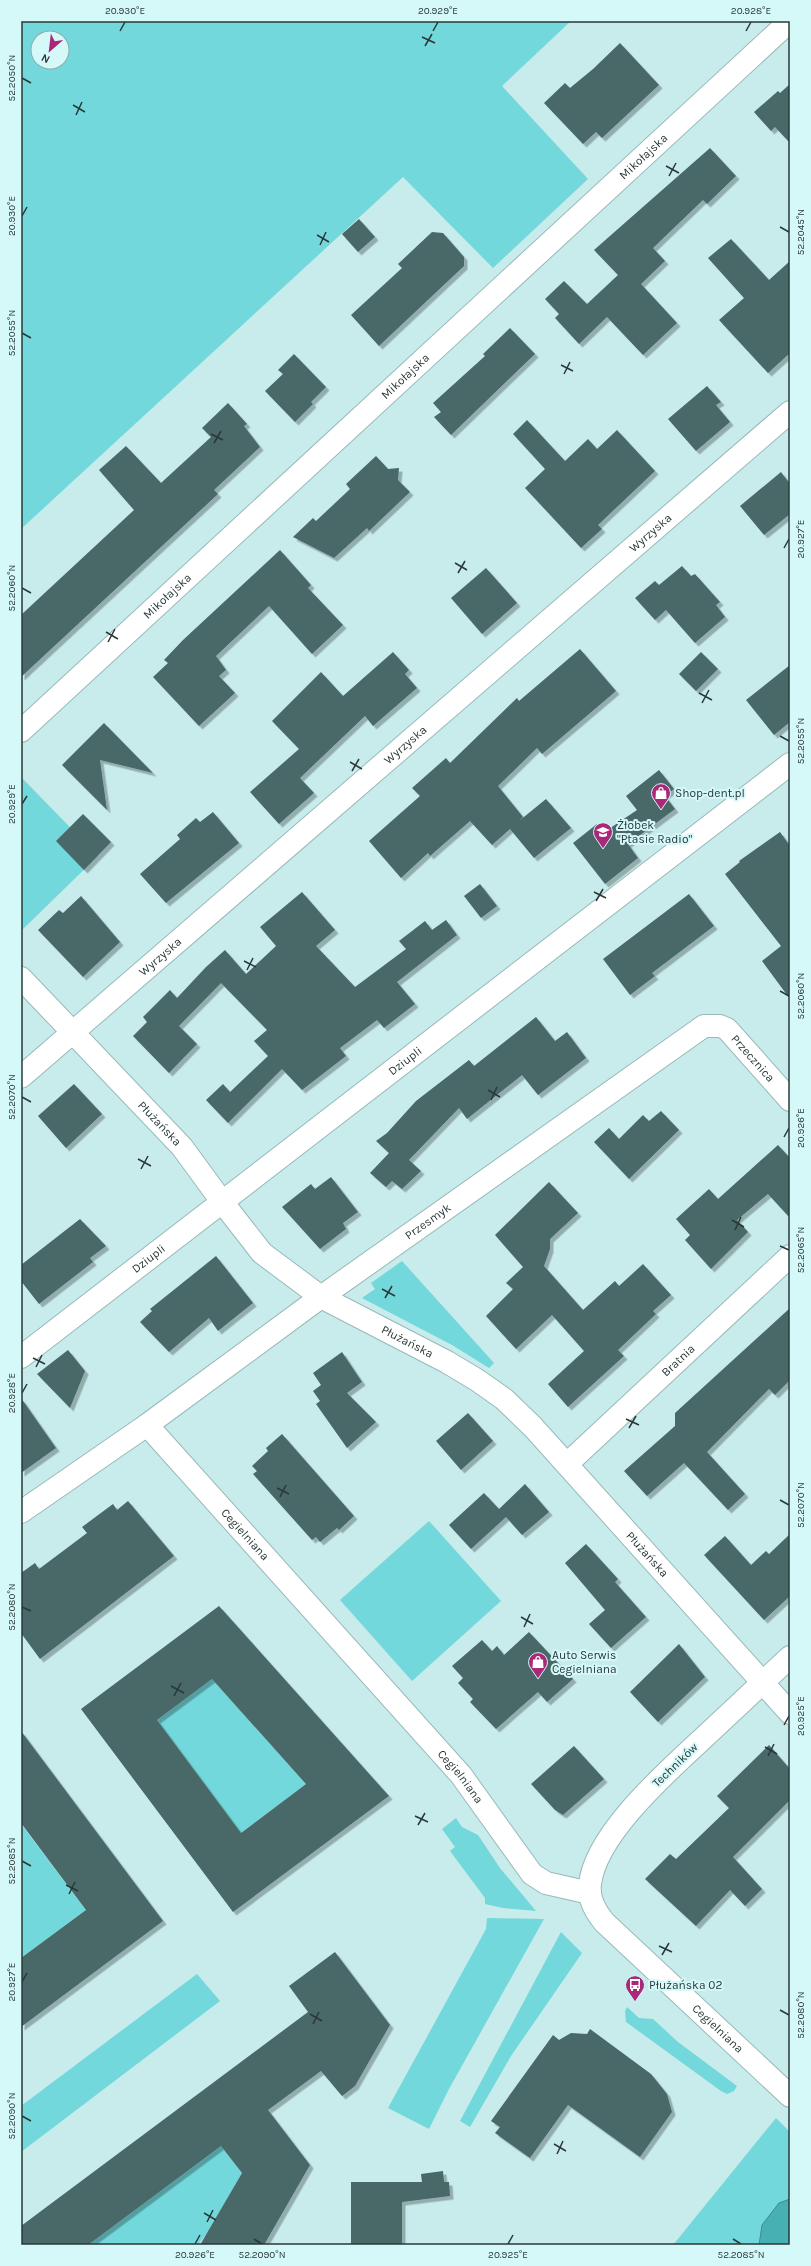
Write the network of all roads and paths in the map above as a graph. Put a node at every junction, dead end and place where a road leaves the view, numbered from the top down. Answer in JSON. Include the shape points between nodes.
{"nodes":[{"id":1,"x":790,"y":21,"type":"edge"},
{"id":2,"x":790,"y":412,"type":"edge"},
{"id":3,"x":21,"y":731,"type":"edge"},
{"id":4,"x":790,"y":764,"type":"edge"},
{"id":5,"x":21,"y":978,"type":"edge"},
{"id":6,"x":712,"y":1025,"type":"joint"},
{"id":7,"x":73,"y":1032,"type":"junction"},
{"id":8,"x":21,"y":1077,"type":"edge"},
{"id":9,"x":790,"y":1100,"type":"edge"},
{"id":10,"x":223,"y":1204,"type":"junction"},
{"id":11,"x":790,"y":1256,"type":"edge"},
{"id":12,"x":321,"y":1297,"type":"junction"},
{"id":13,"x":21,"y":1357,"type":"edge"},
{"id":14,"x":147,"y":1425,"type":"junction"},
{"id":15,"x":566,"y":1464,"type":"junction"},
{"id":16,"x":21,"y":1512,"type":"edge"},
{"id":17,"x":790,"y":1657,"type":"edge"},
{"id":18,"x":763,"y":1683,"type":"junction"},
{"id":19,"x":790,"y":1713,"type":"edge"},
{"id":20,"x":590,"y":1893,"type":"junction"},
{"id":21,"x":790,"y":2096,"type":"edge"}],
"edges":[{"from":1,"to":3,"type":"street","name":"Mikołajska"},
{"from":2,"to":7,"type":"street","name":"Wyrzyska"},
{"from":4,"to":10,"type":"street","name":"Dziupli"},
{"from":5,"to":7,"type":"street","name":"Płużańska"},
{"from":6,"to":9,"type":"street","name":"Przecznica","via":[[727,1029]]},
{"from":6,"to":12,"type":"street","name":"Przesmyk","via":[[696,1031]]},
{"from":7,"to":8,"type":"street","name":"Wyrzyska"},
{"from":7,"to":10,"type":"street","name":"Płużańska","via":[[182,1147]]},
{"from":10,"to":12,"type":"street","name":"Płużańska","via":[[262,1253]]},
{"from":10,"to":13,"type":"street","name":"Dziupli"},
{"from":11,"to":15,"type":"street","name":"Bratnia"},
{"from":12,"to":14,"type":"street","name":"Przesmyk"},
{"from":12,"to":15,"type":"street","name":"Płużańska","via":[[477,1380],[533,1427]]},
{"from":14,"to":16,"type":"street","name":"Przesmyk"},
{"from":14,"to":20,"type":"street","name":"Cegielniana","via":[[461,1774],[532,1874],[546,1883]]},
{"from":15,"to":18,"type":"street","name":"Płużańska"},
{"from":17,"to":18,"type":"street","name":"Techników"},
{"from":18,"to":19,"type":"street","name":"Płużańska"},
{"from":18,"to":20,"type":"street","name":"Techników","via":[[632,1808],[602,1851],[593,1871]]},
{"from":20,"to":21,"type":"street","name":"Cegielniana","via":[[592,1904],[604,1922]]}]}
